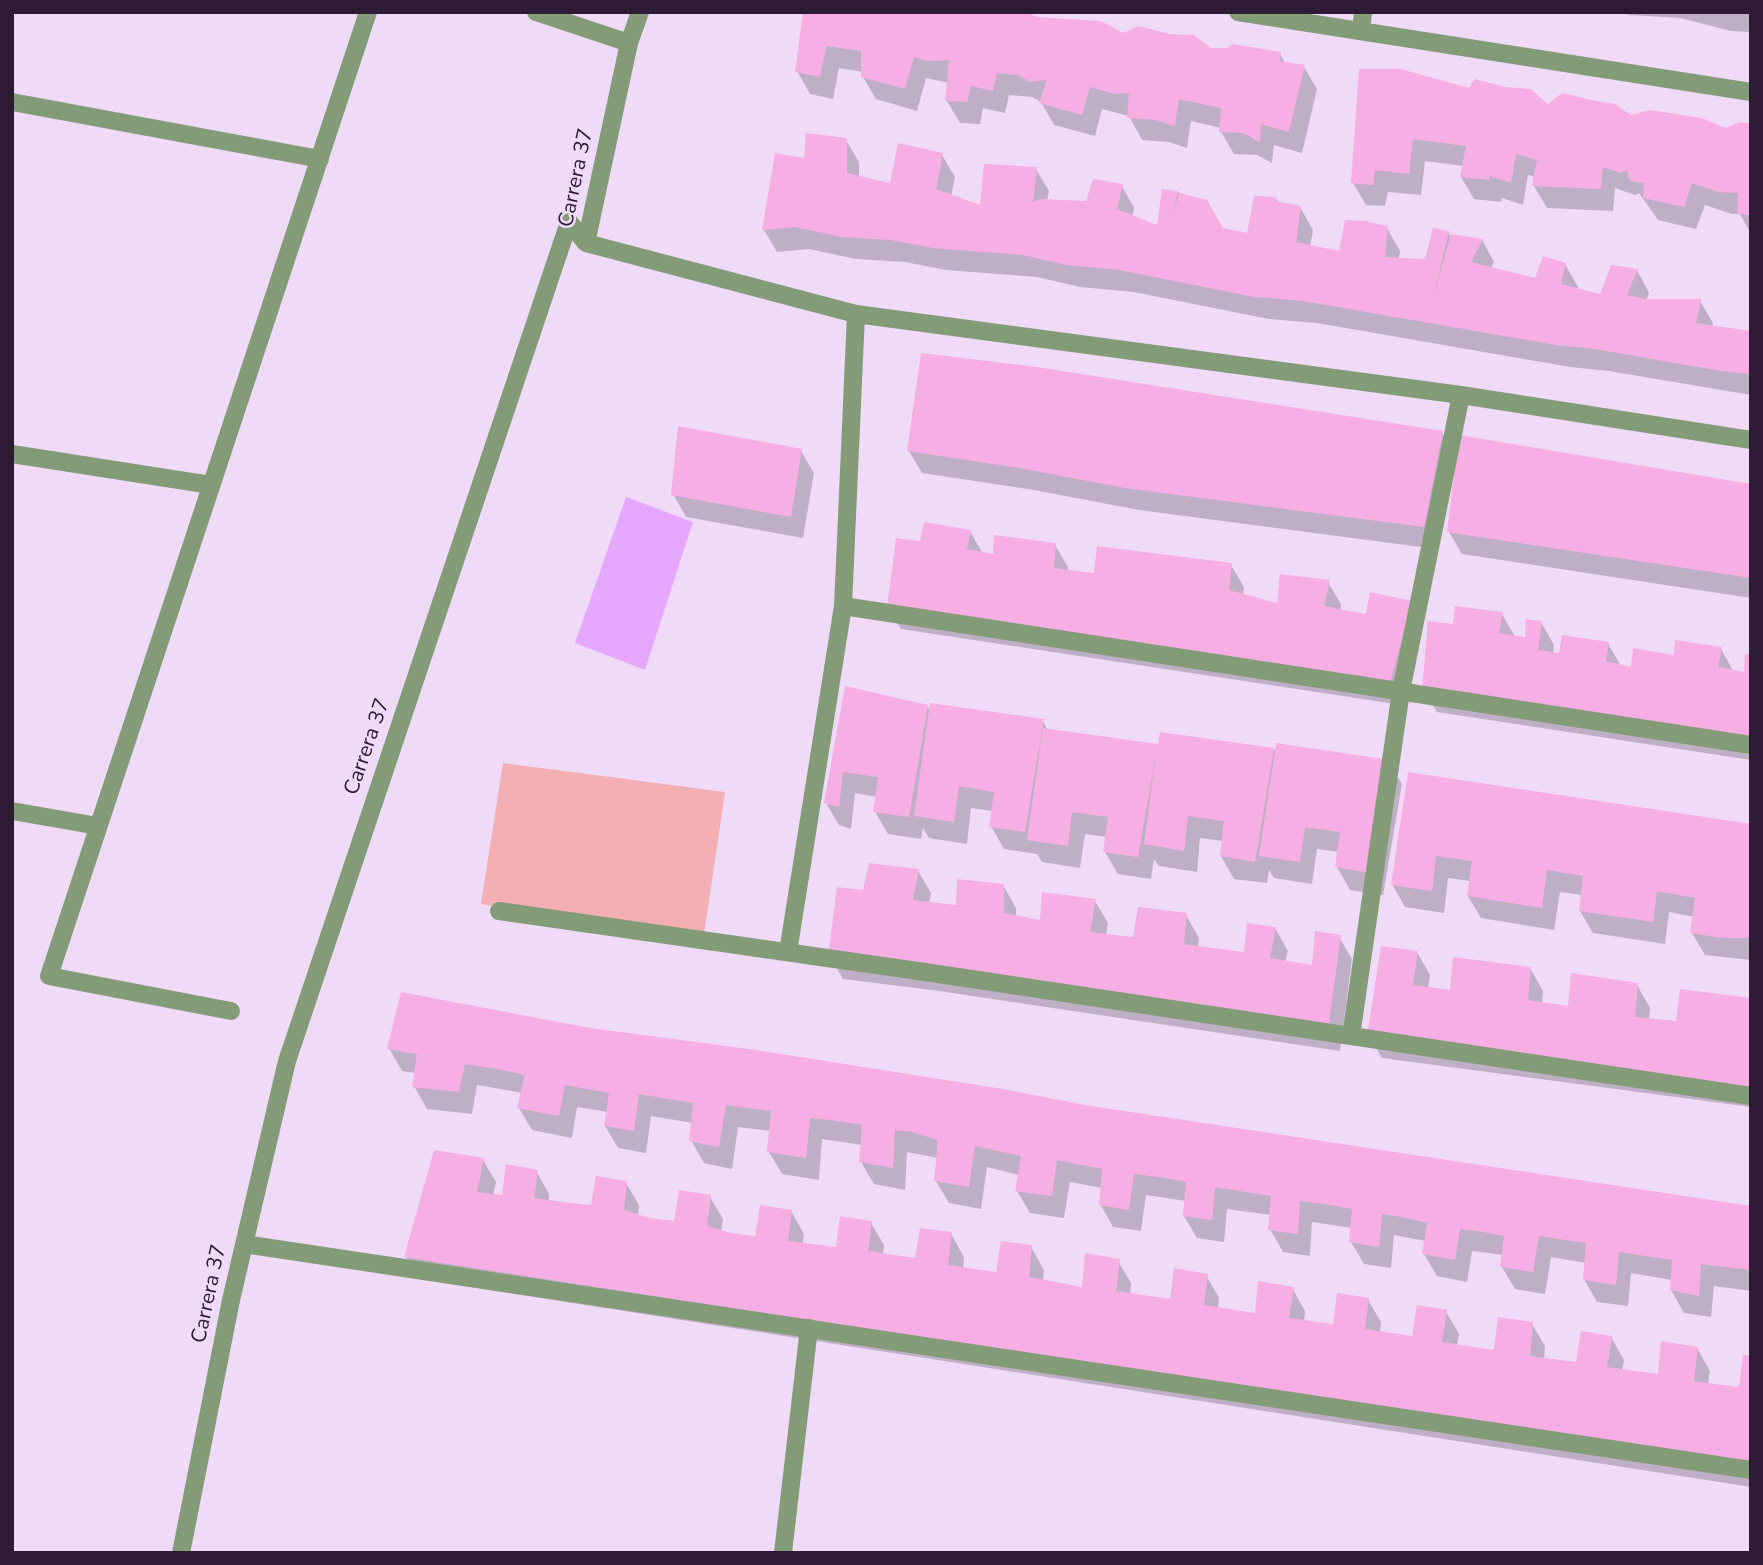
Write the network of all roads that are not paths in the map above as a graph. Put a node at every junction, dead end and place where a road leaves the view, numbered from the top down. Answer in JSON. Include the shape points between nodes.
{"nodes":[{"id":1,"x":368,"y":12,"type":"edge"},
{"id":2,"x":536,"y":12,"type":"edge"},
{"id":3,"x":640,"y":12,"type":"edge"},
{"id":4,"x":1238,"y":12,"type":"edge"},
{"id":5,"x":1363,"y":12,"type":"edge"},
{"id":6,"x":1361,"y":31,"type":"junction"},
{"id":7,"x":629,"y":43,"type":"junction"},
{"id":8,"x":1751,"y":92,"type":"edge"},
{"id":9,"x":12,"y":102,"type":"edge"},
{"id":10,"x":320,"y":159,"type":"junction"},
{"id":11,"x":586,"y":243,"type":"junction"},
{"id":12,"x":856,"y":314,"type":"junction"},
{"id":13,"x":1461,"y":395,"type":"junction"},
{"id":14,"x":1751,"y":440,"type":"edge"},
{"id":15,"x":12,"y":454,"type":"edge"},
{"id":16,"x":211,"y":485,"type":"junction"},
{"id":17,"x":843,"y":606,"type":"junction"},
{"id":18,"x":1401,"y":691,"type":"junction"},
{"id":19,"x":1751,"y":745,"type":"edge"},
{"id":20,"x":12,"y":811,"type":"edge"},
{"id":21,"x":98,"y":826,"type":"junction"},
{"id":22,"x":499,"y":911,"type":"dead end"},
{"id":23,"x":788,"y":952,"type":"junction"},
{"id":24,"x":231,"y":1011,"type":"dead end"},
{"id":25,"x":1350,"y":1036,"type":"junction"},
{"id":26,"x":1751,"y":1096,"type":"edge"},
{"id":27,"x":244,"y":1244,"type":"junction"},
{"id":28,"x":808,"y":1328,"type":"junction"},
{"id":29,"x":1751,"y":1469,"type":"edge"},
{"id":30,"x":181,"y":1553,"type":"edge"},
{"id":31,"x":783,"y":1553,"type":"edge"}],
"edges":[{"from":1,"to":10,"type":"street"},
{"from":2,"to":7,"type":"street"},
{"from":3,"to":7,"type":"street","name":"Carrera 37"},
{"from":4,"to":6,"type":"street"},
{"from":5,"to":6,"type":"street"},
{"from":6,"to":8,"type":"street"},
{"from":7,"to":11,"type":"street","name":"Carrera 37"},
{"from":9,"to":10,"type":"street"},
{"from":10,"to":16,"type":"street"},
{"from":11,"to":12,"type":"street"},
{"from":11,"to":27,"type":"street","name":"Carrera 37","via":[[569,222],[296,1030]]},
{"from":12,"to":13,"type":"street"},
{"from":12,"to":17,"type":"street"},
{"from":13,"to":14,"type":"street"},
{"from":13,"to":18,"type":"street"},
{"from":15,"to":16,"type":"street"},
{"from":16,"to":21,"type":"street"},
{"from":17,"to":18,"type":"street"},
{"from":17,"to":23,"type":"street"},
{"from":18,"to":19,"type":"street"},
{"from":18,"to":25,"type":"street"},
{"from":20,"to":21,"type":"street"},
{"from":21,"to":24,"type":"street","via":[[48,976]]},
{"from":22,"to":23,"type":"street"},
{"from":23,"to":25,"type":"street"},
{"from":25,"to":26,"type":"street"},
{"from":27,"to":28,"type":"street"},
{"from":27,"to":30,"type":"street","name":"Carrera 37"},
{"from":28,"to":29,"type":"street"},
{"from":28,"to":31,"type":"street"}]}
